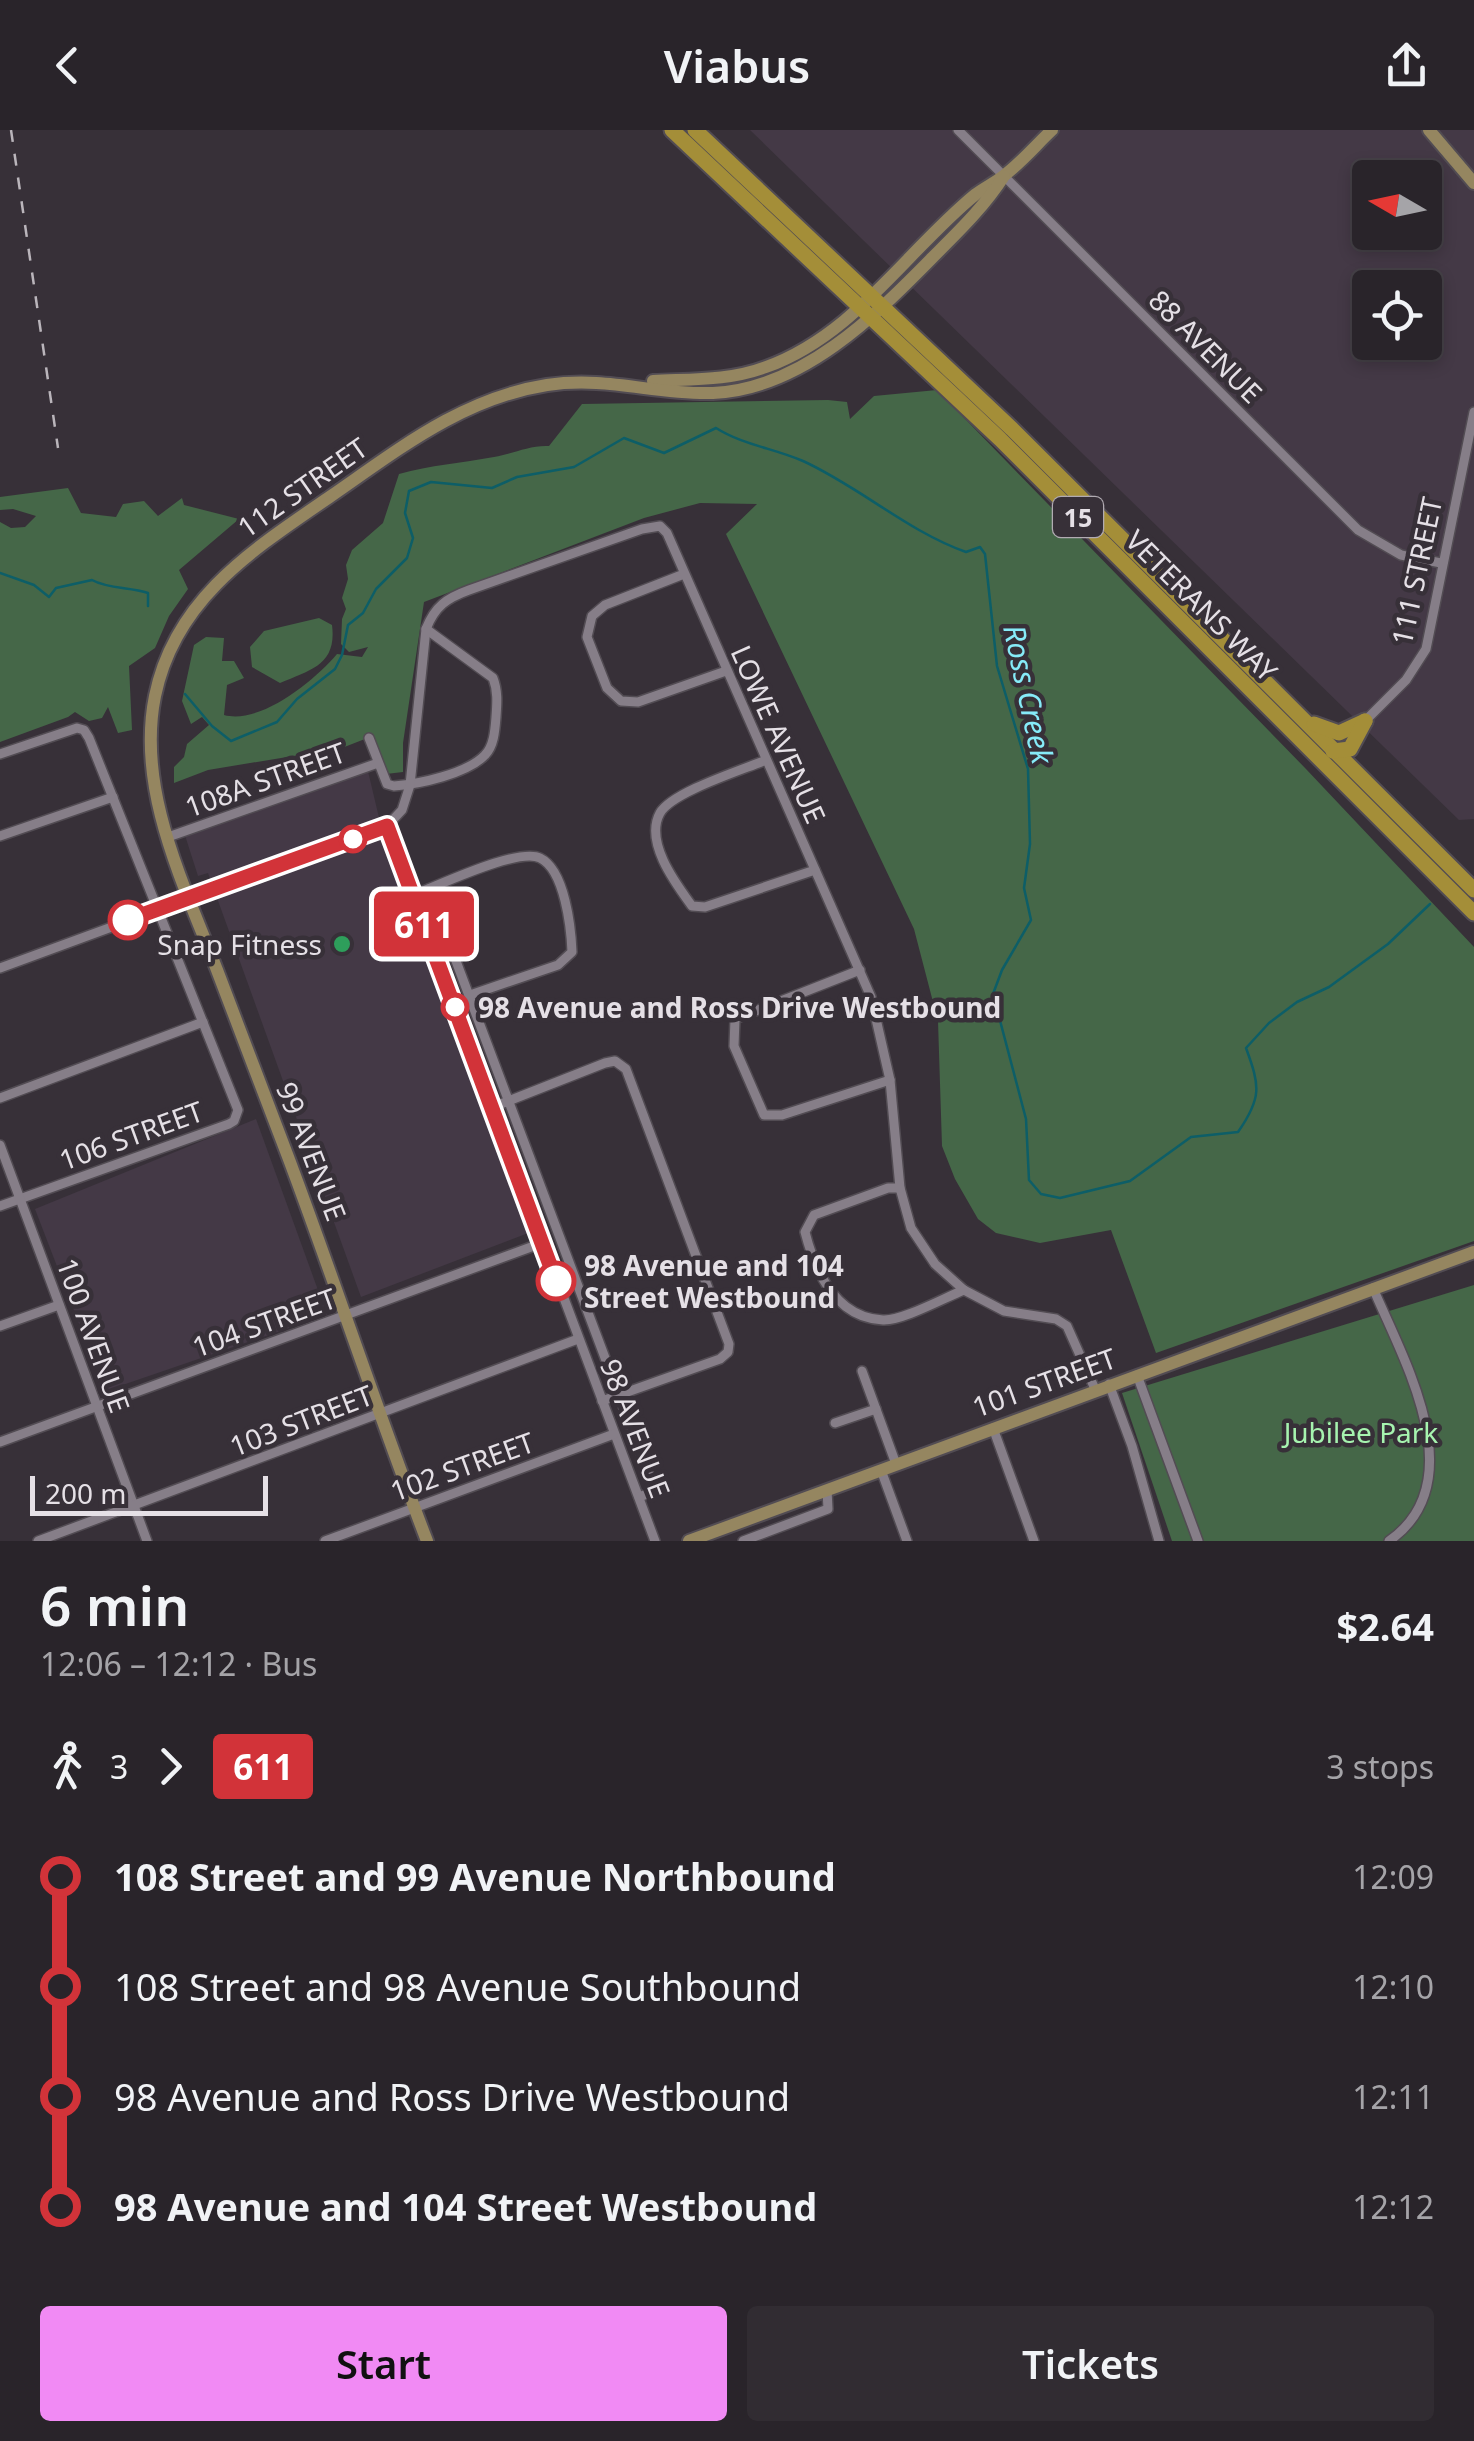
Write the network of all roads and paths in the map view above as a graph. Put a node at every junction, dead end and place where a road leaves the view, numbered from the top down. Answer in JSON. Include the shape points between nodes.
{"nodes":[{"id":1,"x":672,"y":130,"type":"edge"},
{"id":2,"x":695,"y":130,"type":"edge"},
{"id":3,"x":958,"y":130,"type":"edge"},
{"id":4,"x":1052,"y":130,"type":"edge"},
{"id":5,"x":1430,"y":130,"type":"edge"},
{"id":6,"x":1004,"y":176,"type":"junction"},
{"id":7,"x":1474,"y":183,"type":"edge"},
{"id":8,"x":872,"y":308,"type":"junction"},
{"id":9,"x":1474,"y":412,"type":"edge"},
{"id":10,"x":1441,"y":563,"type":"junction"},
{"id":11,"x":684,"y":574,"type":"junction"},
{"id":12,"x":426,"y":629,"type":"junction"},
{"id":13,"x":726,"y":671,"type":"junction"},
{"id":14,"x":1302,"y":718,"type":"junction"},
{"id":15,"x":1366,"y":721,"type":"junction"},
{"id":16,"x":369,"y":738,"type":"dead end"},
{"id":17,"x":1335,"y":751,"type":"junction"},
{"id":18,"x":1314,"y":752,"type":"junction"},
{"id":19,"x":0,"y":754,"type":"edge"},
{"id":20,"x":766,"y":760,"type":"junction"},
{"id":21,"x":378,"y":762,"type":"junction"},
{"id":22,"x":153,"y":778,"type":"joint"},
{"id":23,"x":410,"y":785,"type":"junction"},
{"id":24,"x":113,"y":797,"type":"junction"},
{"id":25,"x":387,"y":826,"type":"junction"},
{"id":26,"x":0,"y":836,"type":"edge"},
{"id":27,"x":168,"y":837,"type":"junction"},
{"id":28,"x":815,"y":870,"type":"junction"},
{"id":29,"x":429,"y":889,"type":"junction"},
{"id":30,"x":1474,"y":890,"type":"edge"},
{"id":31,"x":413,"y":895,"type":"junction"},
{"id":32,"x":190,"y":900,"type":"junction"},
{"id":33,"x":156,"y":909,"type":"junction"},
{"id":34,"x":1474,"y":913,"type":"edge"},
{"id":35,"x":0,"y":968,"type":"edge"},
{"id":36,"x":860,"y":970,"type":"junction"},
{"id":37,"x":470,"y":995,"type":"junction"},
{"id":38,"x":203,"y":1022,"type":"junction"},
{"id":39,"x":890,"y":1080,"type":"junction"},
{"id":40,"x":0,"y":1098,"type":"edge"},
{"id":41,"x":510,"y":1101,"type":"junction"},
{"id":42,"x":493,"y":1108,"type":"junction"},
{"id":43,"x":0,"y":1146,"type":"edge"},
{"id":44,"x":900,"y":1188,"type":"junction"},
{"id":45,"x":20,"y":1199,"type":"junction"},
{"id":46,"x":0,"y":1206,"type":"edge"},
{"id":47,"x":542,"y":1243,"type":"junction"},
{"id":48,"x":1474,"y":1252,"type":"edge"},
{"id":49,"x":1474,"y":1262,"type":"edge"},
{"id":50,"x":1416,"y":1273,"type":"junction"},
{"id":51,"x":1373,"y":1288,"type":"junction"},
{"id":52,"x":964,"y":1290,"type":"junction"},
{"id":53,"x":59,"y":1305,"type":"junction"},
{"id":54,"x":347,"y":1316,"type":"junction"},
{"id":55,"x":0,"y":1326,"type":"edge"},
{"id":56,"x":578,"y":1339,"type":"junction"},
{"id":57,"x":862,"y":1370,"type":"dead end"},
{"id":58,"x":1137,"y":1374,"type":"junction"},
{"id":59,"x":1102,"y":1387,"type":"junction"},
{"id":60,"x":619,"y":1395,"type":"junction"},
{"id":61,"x":602,"y":1401,"type":"junction"},
{"id":62,"x":97,"y":1406,"type":"junction"},
{"id":63,"x":876,"y":1409,"type":"junction"},
{"id":64,"x":382,"y":1414,"type":"junction"},
{"id":65,"x":835,"y":1423,"type":"dead end"},
{"id":66,"x":993,"y":1428,"type":"junction"},
{"id":67,"x":614,"y":1434,"type":"junction"},
{"id":68,"x":0,"y":1442,"type":"edge"},
{"id":69,"x":896,"y":1464,"type":"junction"},
{"id":70,"x":881,"y":1470,"type":"junction"},
{"id":71,"x":827,"y":1490,"type":"junction"},
{"id":72,"x":639,"y":1497,"type":"junction"},
{"id":73,"x":134,"y":1508,"type":"junction"},
{"id":74,"x":415,"y":1509,"type":"junction"},
{"id":75,"x":38,"y":1541,"type":"edge"},
{"id":76,"x":146,"y":1541,"type":"edge"},
{"id":77,"x":326,"y":1541,"type":"edge"},
{"id":78,"x":427,"y":1541,"type":"edge"},
{"id":79,"x":655,"y":1541,"type":"edge"},
{"id":80,"x":689,"y":1541,"type":"edge"},
{"id":81,"x":743,"y":1541,"type":"edge"},
{"id":82,"x":907,"y":1541,"type":"edge"},
{"id":83,"x":1034,"y":1541,"type":"edge"},
{"id":84,"x":1159,"y":1541,"type":"edge"},
{"id":85,"x":1198,"y":1541,"type":"edge"},
{"id":86,"x":1389,"y":1541,"type":"edge"}],
"edges":[{"from":1,"to":8,"type":"main road","name":"VETERANS WAY","number":"15"},
{"from":2,"to":8,"type":"main road","name":"VETERANS WAY","number":"15"},
{"from":3,"to":6,"type":"street","name":"88 AVENUE"},
{"from":4,"to":6,"type":"main road","name":"112 STREET"},
{"from":5,"to":7,"type":"main road"},
{"from":6,"to":8,"type":"main road","name":"112 STREET","via":[[987,202]]},
{"from":6,"to":10,"type":"street","name":"88 AVENUE","via":[[1358,530],[1402,555]]},
{"from":8,"to":14,"type":"main road","name":"VETERANS WAY","number":"15","via":[[1012,429]]},
{"from":8,"to":18,"type":"main road","name":"VETERANS WAY","number":"15"},
{"from":8,"to":22,"type":"main road","name":"112 STREET","via":[[762,369],[710,379],[528,388],[461,411],[425,432],[239,561],[196,605],[164,663],[152,713]]},
{"from":9,"to":10,"type":"street","name":"111 STREET"},
{"from":10,"to":15,"type":"street","name":"111 STREET","via":[[1426,649]]},
{"from":11,"to":12,"type":"street","name":"LOWE AVENUE","via":[[665,530],[647,527],[449,598]]},
{"from":11,"to":13,"type":"street","name":"LOWE AVENUE"},
{"from":11,"to":13,"type":"street","via":[[592,616],[587,637],[606,688],[620,701],[638,702]]},
{"from":12,"to":23,"type":"street"},
{"from":12,"to":23,"type":"street","via":[[493,678],[496,718],[484,757]]},
{"from":13,"to":20,"type":"street","name":"LOWE AVENUE"},
{"from":14,"to":15,"type":"main road","via":[[1332,732]]},
{"from":14,"to":17,"type":"main road","name":"VETERANS WAY","number":"15"},
{"from":15,"to":17,"type":"main road","via":[[1350,750]]},
{"from":16,"to":21,"type":"street"},
{"from":17,"to":18,"type":"main road"},
{"from":17,"to":30,"type":"main road","name":"VETERANS WAY","number":"15"},
{"from":18,"to":34,"type":"main road","name":"VETERANS WAY","number":"15"},
{"from":19,"to":24,"type":"street","via":[[81,729]]},
{"from":20,"to":28,"type":"street","name":"LOWE AVENUE"},
{"from":20,"to":28,"type":"street","via":[[677,798],[660,813],[657,833],[666,871],[692,906],[705,908]]},
{"from":21,"to":23,"type":"street","via":[[388,784]]},
{"from":21,"to":27,"type":"street","name":"108A STREET"},
{"from":22,"to":27,"type":"main road","name":"99 AVENUE"},
{"from":23,"to":25,"type":"street","via":[[402,810]]},
{"from":24,"to":26,"type":"street"},
{"from":24,"to":33,"type":"street"},
{"from":25,"to":31,"type":"street","name":"98 AVENUE"},
{"from":25,"to":32,"type":"street"},
{"from":27,"to":32,"type":"main road","name":"99 AVENUE"},
{"from":28,"to":36,"type":"street","name":"LOWE AVENUE"},
{"from":29,"to":31,"type":"street"},
{"from":29,"to":37,"type":"street"},
{"from":29,"to":37,"type":"street","via":[[520,855],[541,858],[570,913],[572,952],[558,964]]},
{"from":31,"to":42,"type":"street","name":"98 AVENUE"},
{"from":32,"to":33,"type":"street"},
{"from":32,"to":54,"type":"main road","name":"99 AVENUE"},
{"from":33,"to":35,"type":"street"},
{"from":33,"to":38,"type":"street"},
{"from":36,"to":39,"type":"street","name":"LOWE AVENUE"},
{"from":36,"to":39,"type":"street","via":[[735,1019],[734,1046],[764,1116]]},
{"from":37,"to":41,"type":"street"},
{"from":38,"to":40,"type":"street"},
{"from":38,"to":45,"type":"street","name":"106 STREET","via":[[236,1106],[234,1121]]},
{"from":39,"to":44,"type":"street","name":"LOWE AVENUE"},
{"from":41,"to":42,"type":"street"},
{"from":41,"to":60,"type":"street"},
{"from":41,"to":60,"type":"street","via":[[615,1060],[626,1069],[729,1344],[720,1359]]},
{"from":42,"to":47,"type":"street","name":"98 AVENUE"},
{"from":43,"to":45,"type":"street","name":"100 AVENUE"},
{"from":44,"to":52,"type":"street","name":"LOWE AVENUE","via":[[922,1247]]},
{"from":44,"to":52,"type":"street","via":[[814,1215],[805,1232],[825,1286],[848,1307],[884,1320]]},
{"from":45,"to":46,"type":"street","name":"106 STREET"},
{"from":45,"to":53,"type":"street","name":"100 AVENUE"},
{"from":47,"to":54,"type":"street","name":"104 STREET"},
{"from":47,"to":56,"type":"street","name":"98 AVENUE"},
{"from":48,"to":50,"type":"main road","name":"101 STREET"},
{"from":49,"to":50,"type":"main road","name":"101 STREET"},
{"from":50,"to":51,"type":"main road","name":"101 STREET"},
{"from":51,"to":58,"type":"main road","name":"101 STREET"},
{"from":51,"to":86,"type":"street","via":[[1434,1446],[1430,1488],[1416,1516]]},
{"from":52,"to":59,"type":"street","name":"LOWE AVENUE","via":[[1004,1310],[1067,1326]]},
{"from":53,"to":55,"type":"street"},
{"from":53,"to":62,"type":"street","name":"100 AVENUE"},
{"from":54,"to":62,"type":"street","name":"104 STREET"},
{"from":54,"to":64,"type":"main road","name":"99 AVENUE"},
{"from":56,"to":61,"type":"street","name":"98 AVENUE"},
{"from":56,"to":64,"type":"street","name":"103 STREET"},
{"from":57,"to":63,"type":"street"},
{"from":58,"to":59,"type":"main road","name":"101 STREET"},
{"from":58,"to":85,"type":"street"},
{"from":59,"to":66,"type":"main road","name":"101 STREET"},
{"from":59,"to":84,"type":"street","via":[[1132,1446]]},
{"from":60,"to":61,"type":"street"},
{"from":60,"to":72,"type":"street","via":[[655,1491]]},
{"from":61,"to":67,"type":"street","name":"98 AVENUE"},
{"from":62,"to":68,"type":"street","name":"104 STREET"},
{"from":62,"to":73,"type":"street","name":"100 AVENUE"},
{"from":63,"to":65,"type":"street"},
{"from":63,"to":69,"type":"street"},
{"from":64,"to":73,"type":"street","name":"103 STREET"},
{"from":64,"to":74,"type":"main road","name":"99 AVENUE"},
{"from":66,"to":69,"type":"main road","name":"101 STREET"},
{"from":66,"to":83,"type":"street"},
{"from":67,"to":72,"type":"street","name":"98 AVENUE"},
{"from":67,"to":74,"type":"street","name":"102 STREET"},
{"from":69,"to":70,"type":"main road","name":"101 STREET"},
{"from":70,"to":71,"type":"main road","name":"101 STREET"},
{"from":70,"to":82,"type":"street"},
{"from":71,"to":80,"type":"main road","name":"101 STREET"},
{"from":71,"to":81,"type":"street","via":[[828,1509]]},
{"from":72,"to":79,"type":"street","name":"98 AVENUE"},
{"from":73,"to":75,"type":"street","name":"103 STREET"},
{"from":73,"to":76,"type":"street","name":"100 AVENUE"},
{"from":74,"to":77,"type":"street","name":"102 STREET"},
{"from":74,"to":78,"type":"main road","name":"99 AVENUE"}]}
